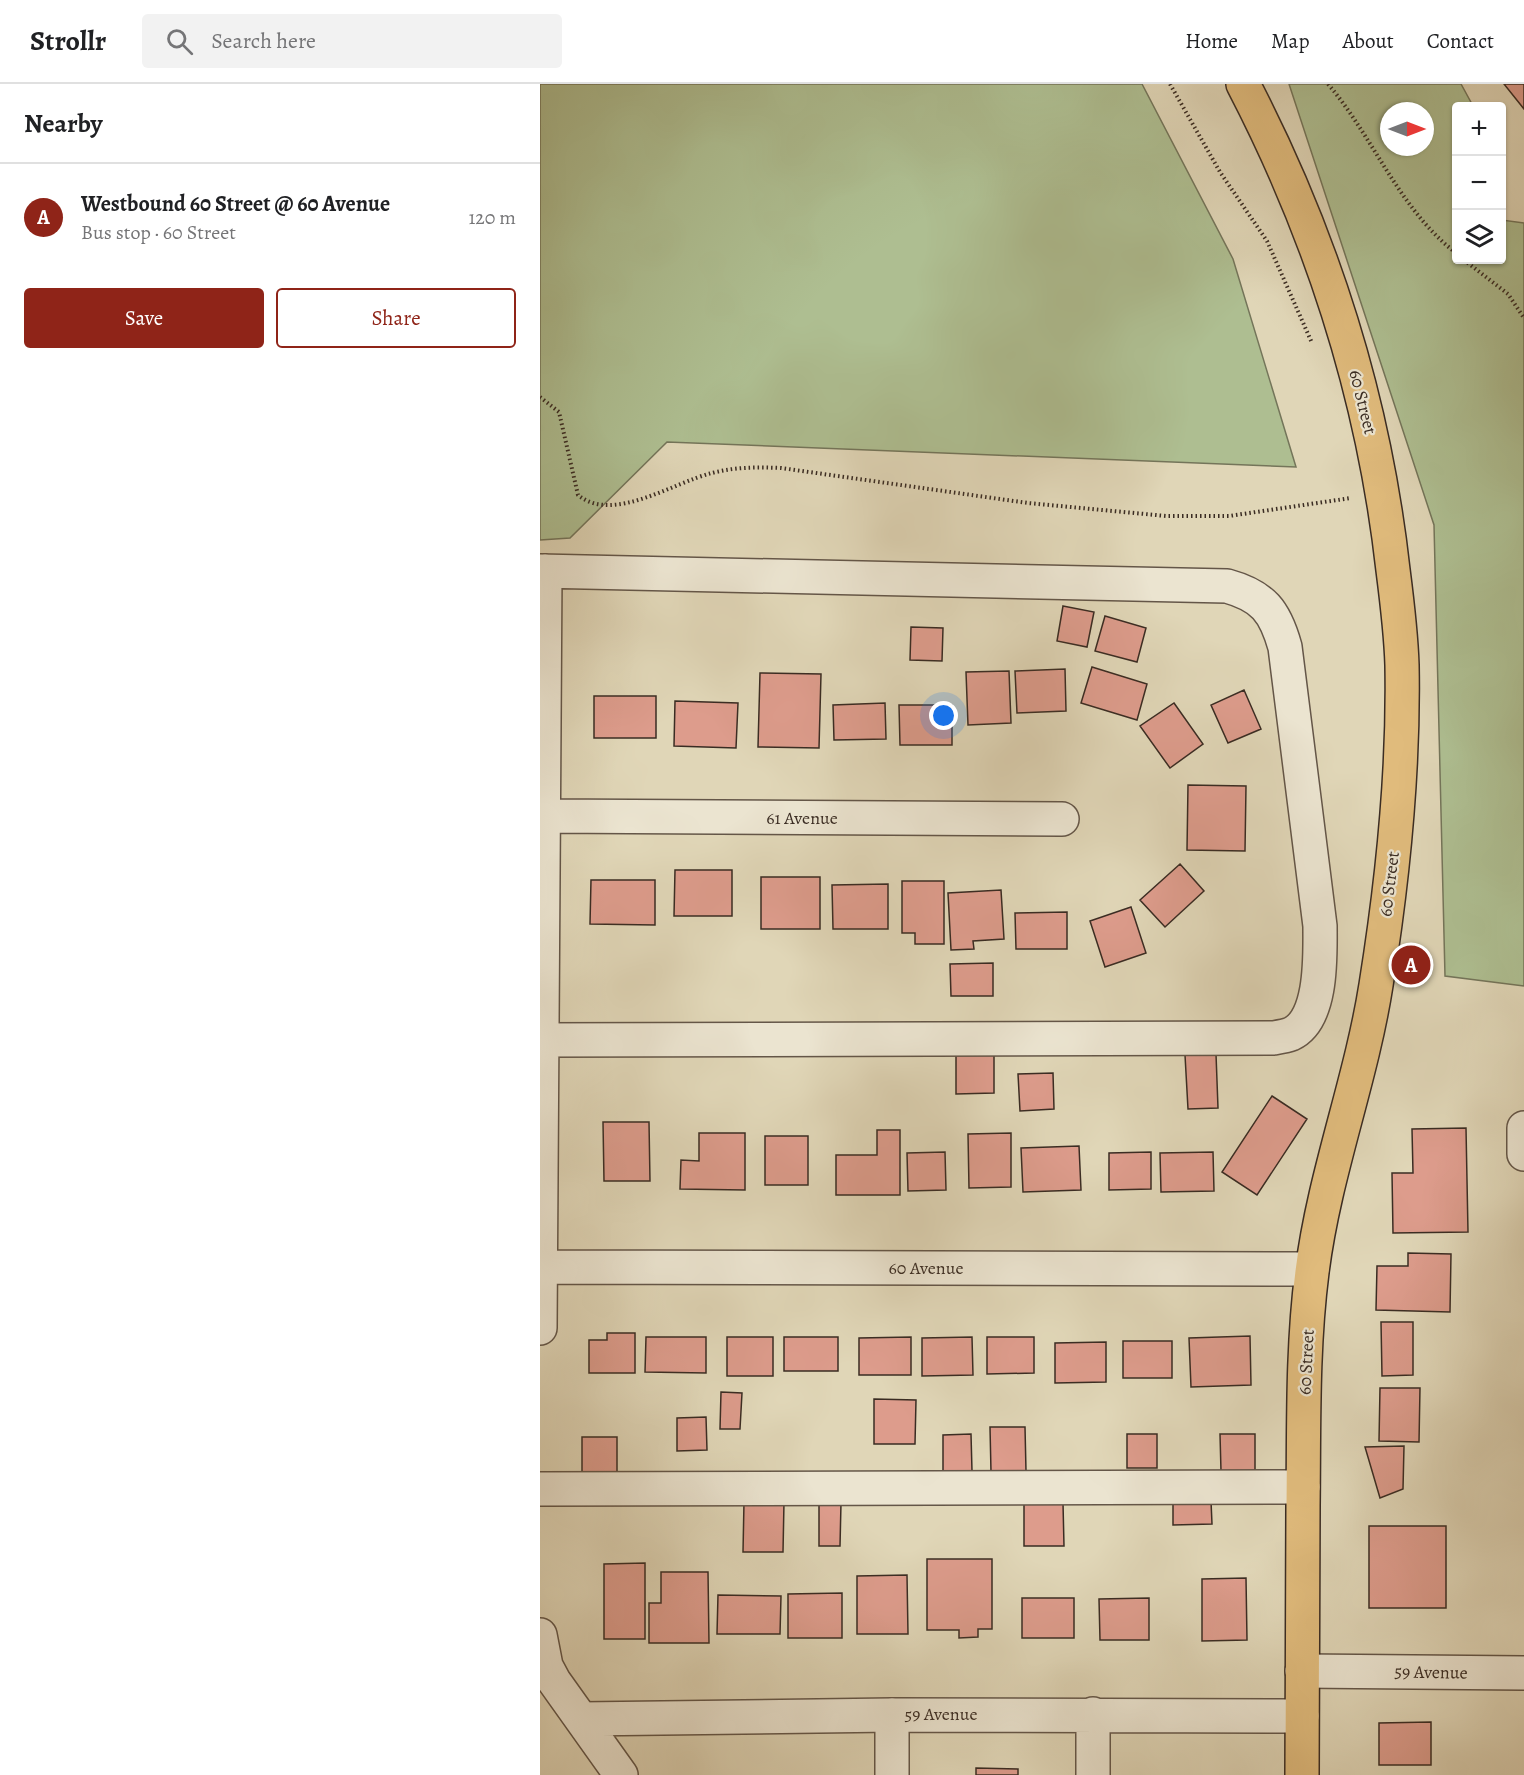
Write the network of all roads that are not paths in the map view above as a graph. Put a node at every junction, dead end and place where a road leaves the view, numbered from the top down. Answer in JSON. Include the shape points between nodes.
{"nodes":[{"id":1,"x":1243,"y":84,"type":"edge"},
{"id":2,"x":542,"y":571,"type":"edge"},
{"id":3,"x":543,"y":816,"type":"junction"},
{"id":4,"x":1062,"y":819,"type":"dead end"},
{"id":5,"x":541,"y":1040,"type":"edge"},
{"id":6,"x":1524,"y":1128,"type":"edge"},
{"id":7,"x":1524,"y":1154,"type":"edge"},
{"id":8,"x":540,"y":1267,"type":"edge"},
{"id":9,"x":1312,"y":1269,"type":"junction"},
{"id":10,"x":540,"y":1328,"type":"edge"},
{"id":11,"x":1303,"y":1487,"type":"junction"},
{"id":12,"x":540,"y":1490,"type":"edge"},
{"id":13,"x":540,"y":1635,"type":"edge"},
{"id":14,"x":1302,"y":1671,"type":"junction"},
{"id":15,"x":1524,"y":1673,"type":"edge"},
{"id":16,"x":1093,"y":1714,"type":"junction"},
{"id":17,"x":892,"y":1715,"type":"junction"},
{"id":18,"x":1302,"y":1716,"type":"junction"},
{"id":19,"x":581,"y":1719,"type":"junction"},
{"id":20,"x":621,"y":1775,"type":"edge"},
{"id":21,"x":892,"y":1775,"type":"edge"},
{"id":22,"x":1093,"y":1775,"type":"edge"},
{"id":23,"x":1302,"y":1775,"type":"edge"}],
"edges":[{"from":1,"to":9,"type":"main road","name":"60 Street","via":[[1294,192],[1328,278],[1349,346],[1370,426],[1388,524],[1402,661],[1396,832],[1376,989]]},
{"from":2,"to":3,"type":"street"},
{"from":2,"to":5,"type":"street","via":[[1227,586],[1249,592],[1278,624],[1285,646],[1320,926],[1320,958],[1311,1008],[1302,1026],[1292,1034],[1273,1038]]},
{"from":3,"to":4,"type":"street","name":"61 Avenue"},
{"from":3,"to":5,"type":"street"},
{"from":5,"to":8,"type":"street"},
{"from":6,"to":7,"type":"street"},
{"from":8,"to":9,"type":"street","name":"60 Avenue"},
{"from":8,"to":10,"type":"street"},
{"from":9,"to":11,"type":"main road","name":"60 Street","via":[[1304,1370]]},
{"from":11,"to":12,"type":"street"},
{"from":11,"to":14,"type":"main road","name":"60 Street"},
{"from":13,"to":19,"type":"street","via":[[546,1666]]},
{"from":14,"to":15,"type":"street","name":"59 Avenue"},
{"from":14,"to":18,"type":"main road","name":"60 Street"},
{"from":16,"to":17,"type":"street","name":"59 Avenue"},
{"from":16,"to":18,"type":"street","name":"59 Avenue"},
{"from":16,"to":22,"type":"street"},
{"from":17,"to":19,"type":"street","name":"59 Avenue"},
{"from":17,"to":21,"type":"street"},
{"from":18,"to":23,"type":"main road","name":"60 Street"},
{"from":19,"to":20,"type":"street"}]}
